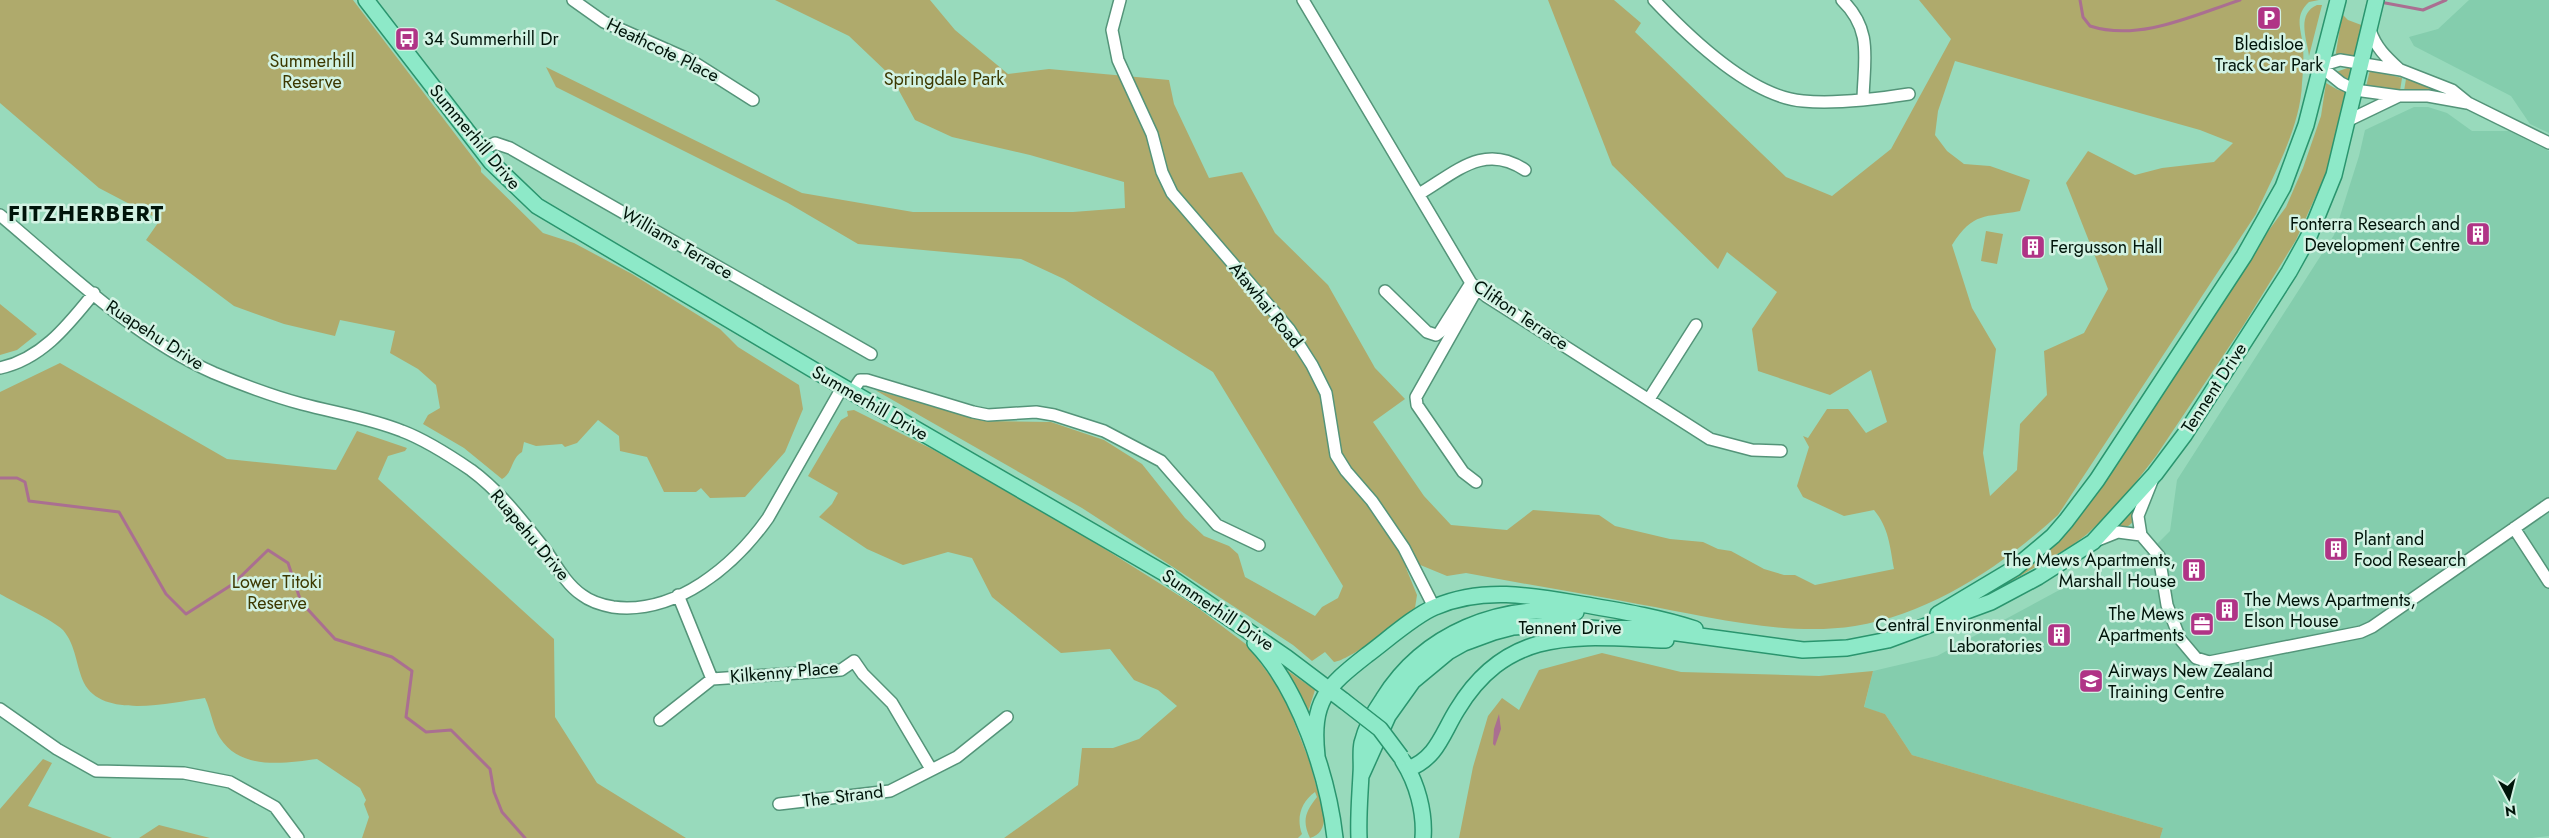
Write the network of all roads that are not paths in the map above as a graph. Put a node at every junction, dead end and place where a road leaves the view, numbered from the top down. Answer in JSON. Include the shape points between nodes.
{"nodes":[{"id":1,"x":366,"y":0,"type":"edge"},
{"id":2,"x":573,"y":0,"type":"edge"},
{"id":3,"x":1120,"y":0,"type":"edge"},
{"id":4,"x":1303,"y":0,"type":"edge"},
{"id":5,"x":1654,"y":0,"type":"edge"},
{"id":6,"x":1842,"y":0,"type":"edge"},
{"id":7,"x":2376,"y":0,"type":"edge"},
{"id":8,"x":2336,"y":6,"type":"edge"},
{"id":9,"x":2370,"y":28,"type":"junction"},
{"id":10,"x":2362,"y":63,"type":"junction"},
{"id":11,"x":2320,"y":66,"type":"junction"},
{"id":12,"x":2400,"y":70,"type":"junction"},
{"id":13,"x":2355,"y":90,"type":"junction"},
{"id":14,"x":1909,"y":94,"type":"dead end"},
{"id":15,"x":2399,"y":96,"type":"junction"},
{"id":16,"x":1863,"y":99,"type":"junction"},
{"id":17,"x":753,"y":100,"type":"dead end"},
{"id":18,"x":2468,"y":103,"type":"junction"},
{"id":19,"x":2347,"y":122,"type":"junction"},
{"id":20,"x":2549,"y":142,"type":"edge"},
{"id":21,"x":482,"y":151,"type":"junction"},
{"id":22,"x":1525,"y":170,"type":"dead end"},
{"id":23,"x":1419,"y":194,"type":"junction"},
{"id":24,"x":0,"y":215,"type":"edge"},
{"id":25,"x":1474,"y":286,"type":"junction"},
{"id":26,"x":1385,"y":291,"type":"dead end"},
{"id":27,"x":94,"y":293,"type":"junction"},
{"id":28,"x":1696,"y":325,"type":"dead end"},
{"id":29,"x":871,"y":354,"type":"dead end"},
{"id":30,"x":0,"y":368,"type":"edge"},
{"id":31,"x":848,"y":389,"type":"junction"},
{"id":32,"x":1648,"y":399,"type":"junction"},
{"id":33,"x":1781,"y":452,"type":"dead end"},
{"id":34,"x":2155,"y":474,"type":"junction"},
{"id":35,"x":1476,"y":482,"type":"dead end"},
{"id":36,"x":2549,"y":504,"type":"edge"},
{"id":37,"x":2514,"y":528,"type":"junction"},
{"id":38,"x":2141,"y":535,"type":"junction"},
{"id":39,"x":2093,"y":542,"type":"junction"},
{"id":40,"x":1259,"y":545,"type":"dead end"},
{"id":41,"x":2549,"y":582,"type":"edge"},
{"id":42,"x":678,"y":595,"type":"junction"},
{"id":43,"x":1434,"y":607,"type":"junction"},
{"id":44,"x":1233,"y":620,"type":"junction"},
{"id":45,"x":1888,"y":640,"type":"junction"},
{"id":46,"x":1737,"y":642,"type":"junction"},
{"id":47,"x":712,"y":679,"type":"junction"},
{"id":48,"x":1328,"y":689,"type":"junction"},
{"id":49,"x":0,"y":709,"type":"edge"},
{"id":50,"x":1008,"y":717,"type":"dead end"},
{"id":51,"x":660,"y":720,"type":"dead end"},
{"id":52,"x":1317,"y":756,"type":"junction"},
{"id":53,"x":1404,"y":763,"type":"junction"},
{"id":54,"x":931,"y":769,"type":"junction"},
{"id":55,"x":778,"y":804,"type":"dead end"},
{"id":56,"x":1333,"y":837,"type":"edge"},
{"id":57,"x":298,"y":838,"type":"edge"},
{"id":58,"x":1359,"y":838,"type":"edge"},
{"id":59,"x":1423,"y":838,"type":"edge"}],
"edges":[{"from":1,"to":21,"type":"main road","name":"Summerhill Drive"},
{"from":2,"to":17,"type":"street","name":"Heathcote Place","via":[[604,22],[690,60]]},
{"from":3,"to":43,"type":"street","name":"Atawhai Road","via":[[1112,30],[1118,60],[1152,134],[1162,172],[1172,193],[1289,329],[1312,365],[1326,393],[1336,455],[1404,548]]},
{"from":4,"to":23,"type":"street","name":"Clifton Terrace"},
{"from":5,"to":16,"type":"street","via":[[1704,48],[1766,91],[1802,101]]},
{"from":6,"to":16,"type":"street","via":[[1852,10],[1864,32]]},
{"from":7,"to":9,"type":"main road","name":"Tennent Drive"},
{"from":8,"to":11,"type":"main road","name":"Tennent Drive"},
{"from":9,"to":10,"type":"main road","name":"Tennent Drive"},
{"from":9,"to":12,"type":"street","via":[[2374,44]]},
{"from":10,"to":11,"type":"street","via":[[2340,60]]},
{"from":10,"to":12,"type":"street"},
{"from":10,"to":13,"type":"main road","name":"Tennent Drive"},
{"from":11,"to":13,"type":"street"},
{"from":11,"to":45,"type":"main road","name":"Tennent Drive","via":[[2306,126],[2270,212],[2082,502],[2053,536],[2015,568],[1961,602]]},
{"from":12,"to":18,"type":"street","via":[[2452,90]]},
{"from":13,"to":15,"type":"street"},
{"from":13,"to":19,"type":"main road","name":"Tennent Drive"},
{"from":14,"to":16,"type":"street"},
{"from":15,"to":18,"type":"street","via":[[2428,96]]},
{"from":15,"to":19,"type":"street"},
{"from":18,"to":20,"type":"street"},
{"from":19,"to":34,"type":"main road","name":"Tennent Drive","via":[[2334,175],[2310,234],[2185,434]]},
{"from":21,"to":29,"type":"street","name":"Williams Terrace","via":[[495,144],[510,148]]},
{"from":21,"to":31,"type":"main road","name":"Summerhill Drive","via":[[514,186],[558,220]]},
{"from":22,"to":23,"type":"street","via":[[1508,159],[1489,158]]},
{"from":23,"to":25,"type":"street","name":"Clifton Terrace"},
{"from":24,"to":27,"type":"street","name":"Ruapehu Drive"},
{"from":25,"to":26,"type":"street","via":[[1436,334],[1427,332]]},
{"from":25,"to":32,"type":"street","name":"Clifton Terrace"},
{"from":25,"to":35,"type":"street","via":[[1416,397],[1463,472]]},
{"from":27,"to":30,"type":"street","via":[[49,344],[11,366]]},
{"from":27,"to":42,"type":"street","name":"Ruapehu Drive","via":[[131,323],[212,372],[267,393],[401,430],[444,452],[473,471],[501,496],[573,588],[594,602],[631,608]]},
{"from":28,"to":32,"type":"street"},
{"from":31,"to":40,"type":"street","via":[[867,380],[973,412],[988,415],[1036,412],[1104,431],[1161,461],[1217,525]]},
{"from":31,"to":42,"type":"street","name":"Ruapehu Drive","via":[[754,537],[713,575]]},
{"from":31,"to":44,"type":"main road","name":"Summerhill Drive","via":[[1139,558]]},
{"from":32,"to":33,"type":"street","name":"Clifton Terrace","via":[[1710,439],[1752,450]]},
{"from":34,"to":38,"type":"street","via":[[2139,511]]},
{"from":34,"to":39,"type":"main road","name":"Tennent Drive"},
{"from":36,"to":37,"type":"street"},
{"from":37,"to":38,"type":"street","via":[[2361,632],[2209,662],[2196,658],[2180,639],[2167,605],[2159,556]]},
{"from":37,"to":41,"type":"street"},
{"from":38,"to":39,"type":"street","via":[[2118,532]]},
{"from":39,"to":45,"type":"main road","name":"Tennent Drive","via":[[1991,602]]},
{"from":42,"to":47,"type":"street","name":"Kilkenny Place"},
{"from":43,"to":46,"type":"main road","via":[[1478,595],[1522,595],[1664,618]]},
{"from":43,"to":48,"type":"main road","via":[[1348,670]]},
{"from":44,"to":48,"type":"main road","name":"Summerhill Drive"},
{"from":44,"to":52,"type":"main road","via":[[1260,647],[1282,678]]},
{"from":45,"to":46,"type":"main road","name":"Tennent Drive","via":[[1823,650]]},
{"from":46,"to":53,"type":"main road","via":[[1577,636],[1525,648],[1497,663],[1472,688],[1434,753],[1423,763]]},
{"from":46,"to":58,"type":"main road","name":"Tennent Drive","via":[[1641,628],[1600,615],[1548,610],[1495,616],[1471,624],[1413,661],[1378,707],[1362,745]]},
{"from":47,"to":51,"type":"street","name":"Kilkenny Place"},
{"from":47,"to":54,"type":"street","name":"Kilkenny Place","via":[[841,670],[854,660],[863,674],[892,703]]},
{"from":48,"to":52,"type":"main road","via":[[1318,710]]},
{"from":48,"to":53,"type":"main road","name":"Summerhill Drive","bridge":true,"via":[[1380,729]]},
{"from":49,"to":57,"type":"street","via":[[57,749],[96,771],[184,773],[230,782],[275,807]]},
{"from":50,"to":54,"type":"street","name":"The Strand","via":[[958,757]]},
{"from":52,"to":56,"type":"main road","via":[[1330,804]]},
{"from":53,"to":59,"type":"main road","name":"Summerhill Drive","via":[[1419,797]]},
{"from":54,"to":55,"type":"street","name":"The Strand","via":[[890,791]]}]}
